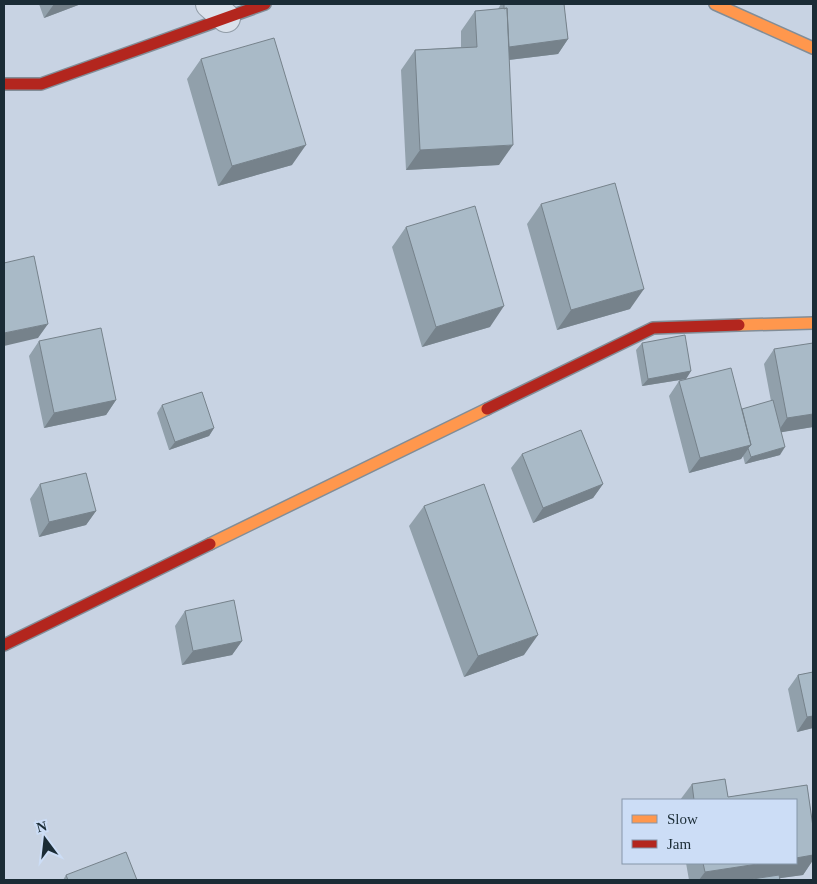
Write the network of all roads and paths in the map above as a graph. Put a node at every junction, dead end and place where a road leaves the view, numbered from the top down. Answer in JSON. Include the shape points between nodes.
{"nodes":[{"id":1,"x":265,"y":4,"type":"edge"},
{"id":2,"x":715,"y":4,"type":"edge"},
{"id":3,"x":218,"y":11,"type":"edge"},
{"id":4,"x":813,"y":48,"type":"edge"},
{"id":5,"x":4,"y":84,"type":"edge"},
{"id":6,"x":813,"y":323,"type":"edge"},
{"id":7,"x":4,"y":645,"type":"edge"}],
"edges":[{"from":1,"to":3,"type":"street"},
{"from":2,"to":4,"type":"street"},
{"from":3,"to":5,"type":"street","via":[[41,84]]},
{"from":6,"to":7,"type":"street","via":[[654,328]]}]}
